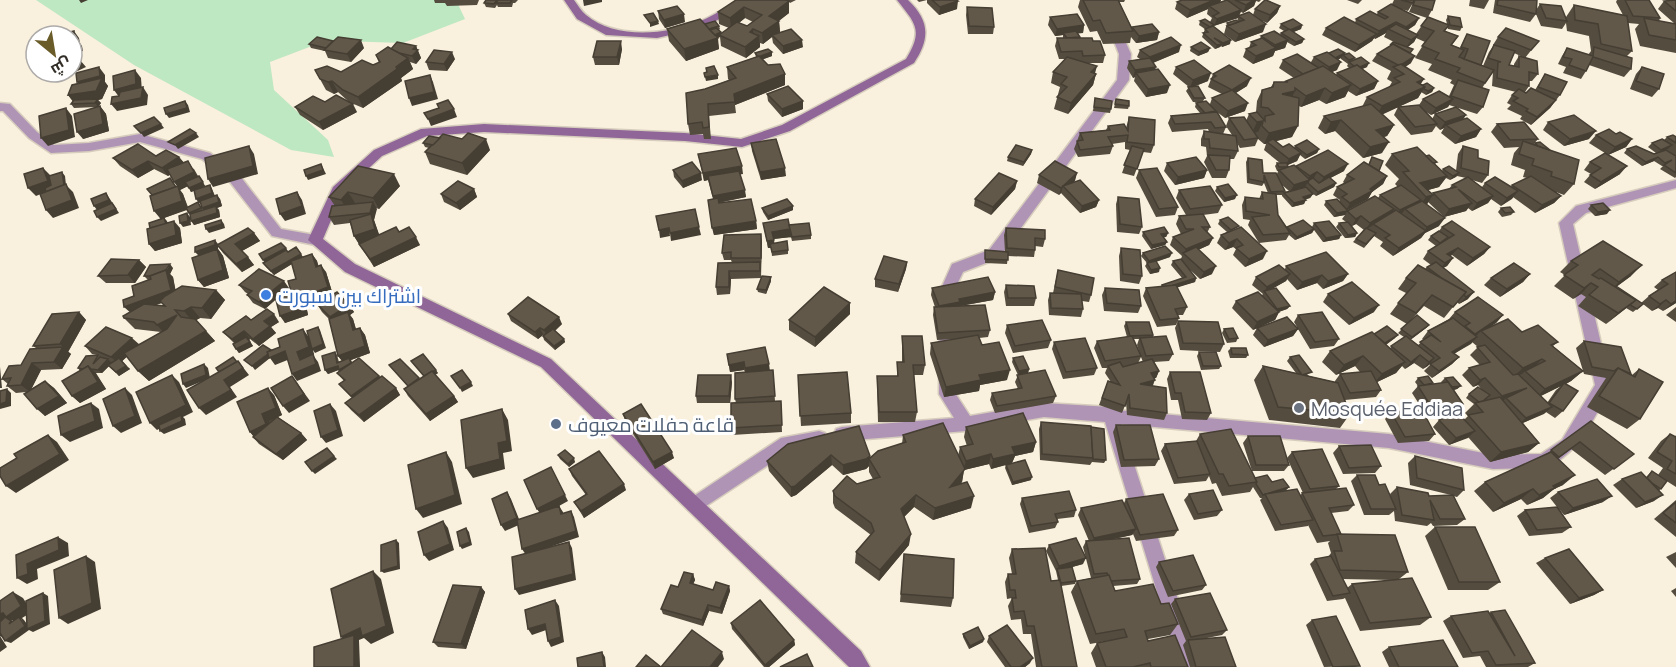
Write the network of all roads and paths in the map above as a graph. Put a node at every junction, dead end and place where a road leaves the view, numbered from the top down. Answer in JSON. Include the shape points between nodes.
{"nodes":[{"id":1,"x":569,"y":0,"type":"edge"},
{"id":2,"x":748,"y":0,"type":"edge"},
{"id":3,"x":902,"y":0,"type":"edge"},
{"id":4,"x":1099,"y":0,"type":"edge"},
{"id":5,"x":0,"y":107,"type":"edge"},
{"id":6,"x":1676,"y":184,"type":"edge"},
{"id":7,"x":315,"y":240,"type":"junction"},
{"id":8,"x":1110,"y":414,"type":"junction"},
{"id":9,"x":966,"y":424,"type":"junction"},
{"id":10,"x":694,"y":505,"type":"junction"},
{"id":11,"x":860,"y":667,"type":"edge"},
{"id":12,"x":1190,"y":667,"type":"edge"}],
"edges":[{"from":1,"to":2,"type":"street","via":[[581,17],[610,33],[657,35],[701,25]]},
{"from":3,"to":7,"type":"street","via":[[917,14],[923,29],[921,45],[910,61],[786,128],[742,143],[484,129],[425,132],[378,153],[338,190]]},
{"from":4,"to":9,"type":"street","via":[[1125,54],[1124,80],[994,254],[957,268],[947,291],[947,394]]},
{"from":5,"to":7,"type":"street","via":[[6,107],[51,149],[140,138],[206,156],[235,179],[276,233]]},
{"from":6,"to":8,"type":"street","via":[[1581,209],[1566,223],[1603,386],[1568,445],[1544,460],[1493,462],[1389,441]]},
{"from":7,"to":10,"type":"street","via":[[350,268],[546,363]]},
{"from":8,"to":9,"type":"street","via":[[1044,410]]},
{"from":8,"to":12,"type":"street"},
{"from":9,"to":10,"type":"street","via":[[852,432],[787,443]]},
{"from":10,"to":11,"type":"street"}]}
